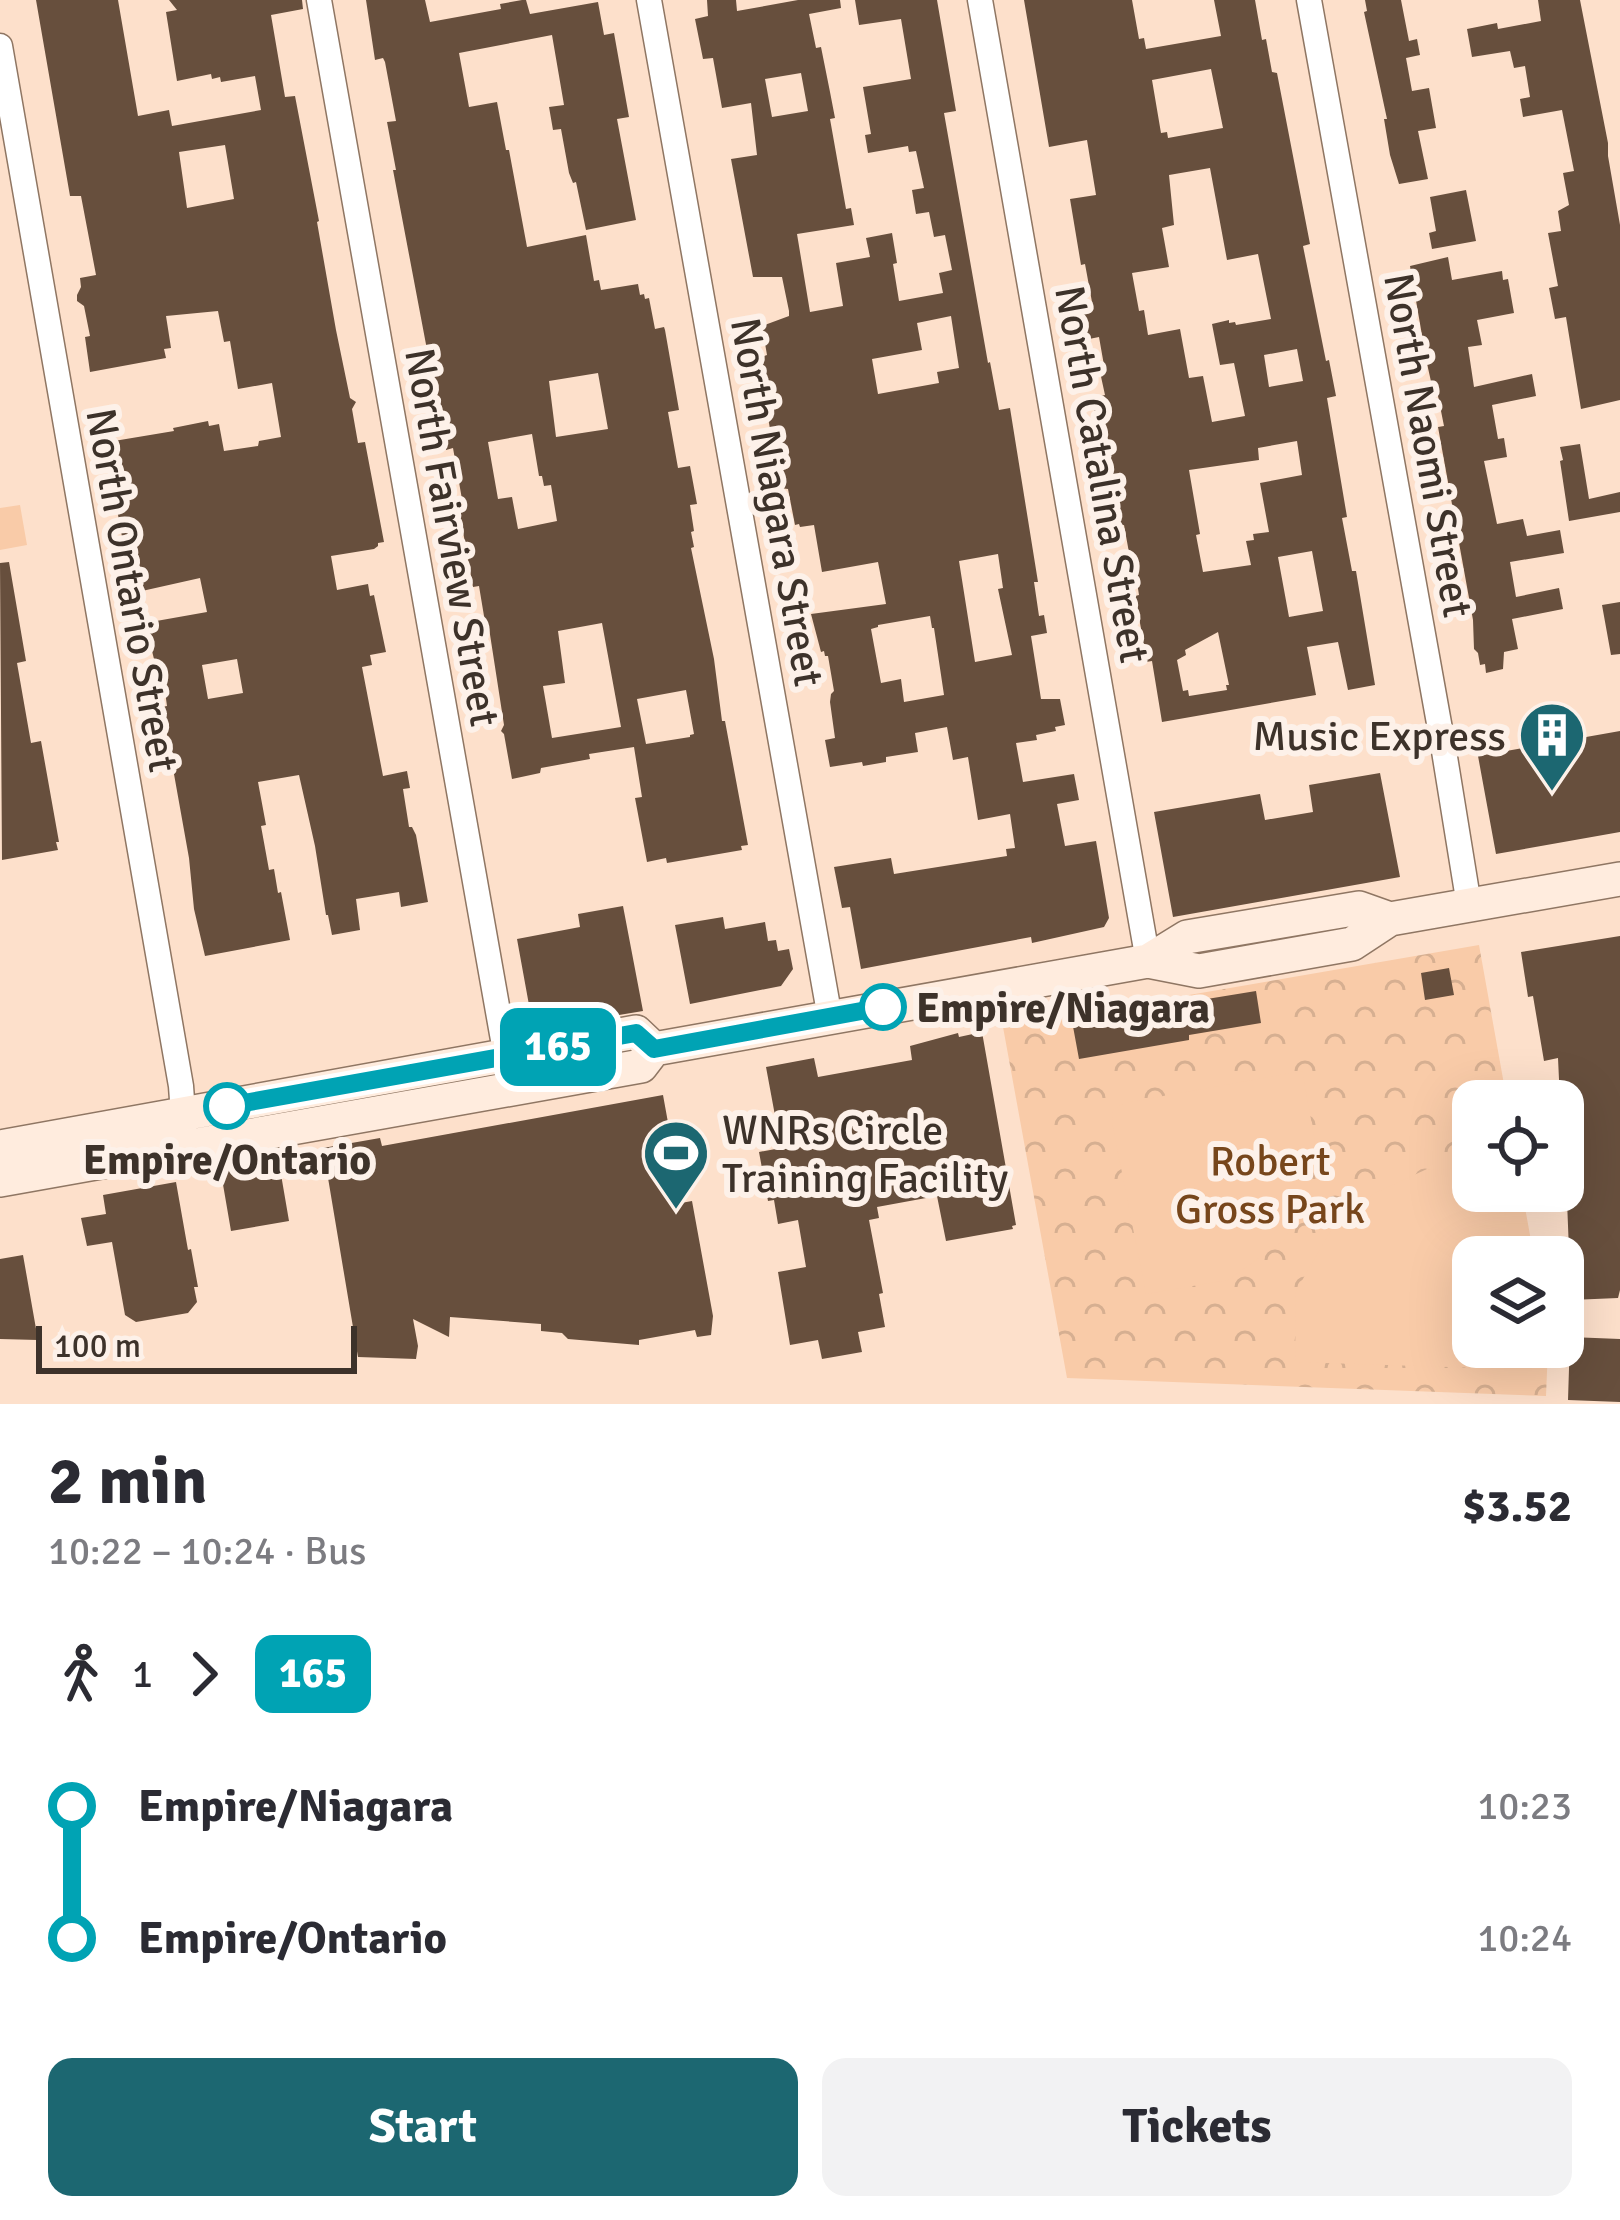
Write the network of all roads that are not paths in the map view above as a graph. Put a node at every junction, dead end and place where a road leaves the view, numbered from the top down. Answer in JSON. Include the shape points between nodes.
{"nodes":[{"id":1,"x":319,"y":0,"type":"edge"},
{"id":2,"x":649,"y":0,"type":"edge"},
{"id":3,"x":980,"y":0,"type":"edge"},
{"id":4,"x":1309,"y":0,"type":"edge"},
{"id":5,"x":0,"y":46,"type":"edge"},
{"id":6,"x":1620,"y":879,"type":"edge"},
{"id":7,"x":1469,"y":905,"type":"junction"},
{"id":8,"x":1148,"y":961,"type":"junction"},
{"id":9,"x":830,"y":1018,"type":"junction"},
{"id":10,"x":509,"y":1072,"type":"junction"},
{"id":11,"x":183,"y":1114,"type":"junction"},
{"id":12,"x":0,"y":1147,"type":"edge"},
{"id":13,"x":185,"y":1148,"type":"junction"},
{"id":14,"x":0,"y":1180,"type":"edge"}],
"edges":[{"from":1,"to":10,"type":"street","name":"North Fairview Street"},
{"from":2,"to":9,"type":"street","name":"North Niagara Street"},
{"from":3,"to":8,"type":"street","name":"North Catalina Street"},
{"from":4,"to":7,"type":"street","name":"North Naomi Street"},
{"from":5,"to":11,"type":"street","name":"North Ontario Street"},
{"from":6,"to":7,"type":"main road"},
{"from":7,"to":8,"type":"main road","via":[[1390,919],[1359,908],[1187,937]]},
{"from":8,"to":9,"type":"main road"},
{"from":9,"to":10,"type":"main road","via":[[654,1049],[640,1066]]},
{"from":10,"to":11,"type":"main road"},
{"from":10,"to":13,"type":"main road"},
{"from":11,"to":12,"type":"main road"},
{"from":11,"to":13,"type":"street","name":"North Ontario Street"},
{"from":13,"to":14,"type":"main road"}]}
